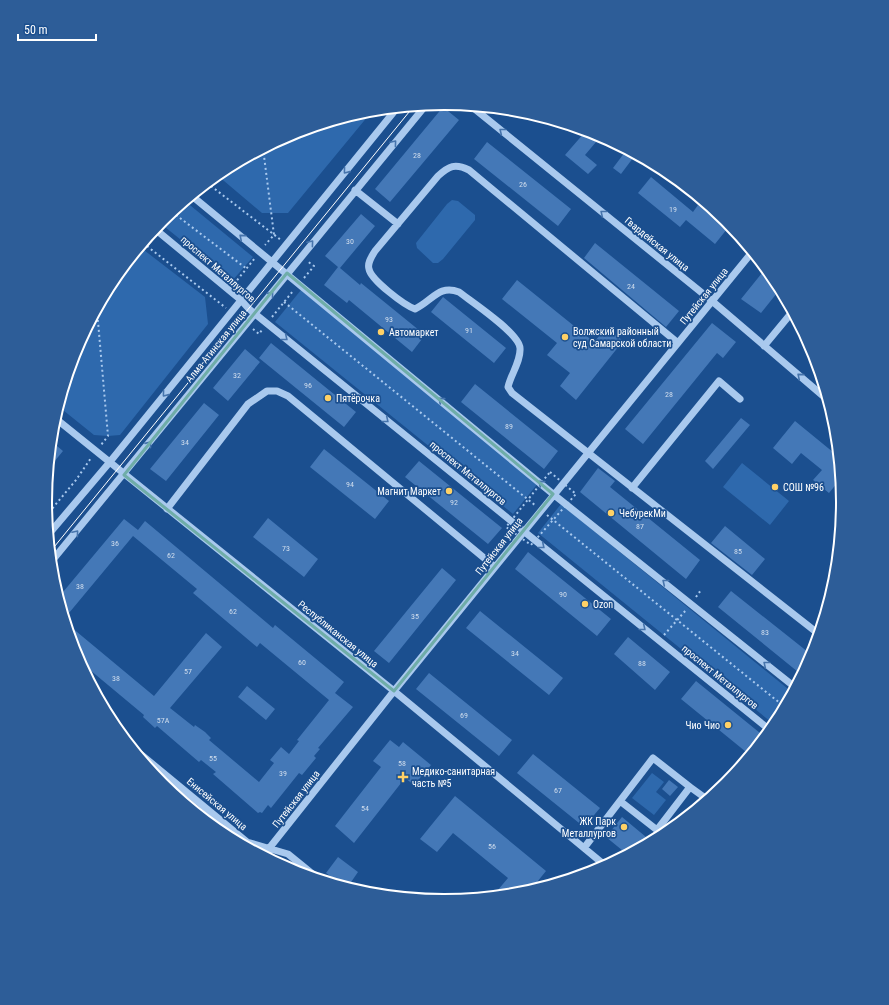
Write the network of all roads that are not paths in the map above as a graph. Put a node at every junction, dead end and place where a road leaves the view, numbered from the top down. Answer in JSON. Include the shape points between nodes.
{"nodes":[{"id":1,"x":421,"y":111,"type":"edge"},
{"id":2,"x":478,"y":112,"type":"edge"},
{"id":3,"x":393,"y":113,"type":"edge"},
{"id":4,"x":355,"y":190,"type":"junction"},
{"id":5,"x":196,"y":199,"type":"edge"},
{"id":6,"x":398,"y":224,"type":"junction"},
{"id":7,"x":160,"y":233,"type":"edge"},
{"id":8,"x":750,"y":256,"type":"edge"},
{"id":9,"x":272,"y":262,"type":"junction"},
{"id":10,"x":287,"y":273,"type":"junction"},
{"id":11,"x":241,"y":300,"type":"junction"},
{"id":12,"x":712,"y":301,"type":"junction"},
{"id":13,"x":255,"y":314,"type":"junction"},
{"id":14,"x":789,"y":315,"type":"edge"},
{"id":15,"x":678,"y":343,"type":"junction"},
{"id":16,"x":764,"y":346,"type":"junction"},
{"id":17,"x":823,"y":396,"type":"edge"},
{"id":18,"x":740,"y":399,"type":"dead end"},
{"id":19,"x":61,"y":423,"type":"edge"},
{"id":20,"x":588,"y":453,"type":"junction"},
{"id":21,"x":109,"y":463,"type":"junction"},
{"id":22,"x":124,"y":475,"type":"junction"},
{"id":23,"x":632,"y":488,"type":"junction"},
{"id":24,"x":554,"y":494,"type":"junction"},
{"id":25,"x":167,"y":510,"type":"junction"},
{"id":26,"x":53,"y":530,"type":"edge"},
{"id":27,"x":524,"y":531,"type":"junction"},
{"id":28,"x":56,"y":557,"type":"edge"},
{"id":29,"x":495,"y":567,"type":"junction"},
{"id":30,"x":815,"y":631,"type":"edge"},
{"id":31,"x":792,"y":685,"type":"edge"},
{"id":32,"x":394,"y":691,"type":"junction"},
{"id":33,"x":766,"y":727,"type":"edge"},
{"id":34,"x":150,"y":762,"type":"edge"},
{"id":35,"x":690,"y":786,"type":"junction"},
{"id":36,"x":704,"y":797,"type":"edge"},
{"id":37,"x":620,"y":801,"type":"junction"},
{"id":38,"x":244,"y":840,"type":"edge"},
{"id":39,"x":249,"y":843,"type":"edge"},
{"id":40,"x":584,"y":848,"type":"junction"},
{"id":41,"x":270,"y":849,"type":"junction"},
{"id":42,"x":267,"y":852,"type":"edge"},
{"id":43,"x":601,"y":862,"type":"edge"},
{"id":44,"x":308,"y":870,"type":"edge"}],
"edges":[{"from":4,"to":1,"type":"street","name":"Алма-Атинская улица","one_way":true},
{"from":12,"to":2,"type":"street","name":"Гвардейская улица","one_way":true},
{"from":3,"to":9,"type":"street","name":"Алма-Атинская улица","one_way":true},
{"from":4,"to":6,"type":"street"},
{"from":10,"to":4,"type":"street","name":"Алма-Атинская улица","one_way":true},
{"from":9,"to":5,"type":"street","one_way":true},
{"from":6,"to":15,"type":"street","via":[[447,168],[461,166]]},
{"from":6,"to":20,"type":"street","via":[[374,251],[369,262],[373,277],[415,309],[425,305],[443,289],[451,288],[514,334],[520,348],[508,387],[512,393]]},
{"from":7,"to":11,"type":"street","name":"проспект Металлургов"},
{"from":8,"to":12,"type":"street","name":"Путейская улица"},
{"from":9,"to":10,"type":"street"},
{"from":9,"to":11,"type":"street","name":"Алма-Атинская улица"},
{"from":13,"to":10,"type":"street","name":"Алма-Атинская улица","one_way":true},
{"from":24,"to":10,"type":"street","one_way":true},
{"from":11,"to":13,"type":"street","name":"проспект Металлургов"},
{"from":11,"to":21,"type":"street","name":"Алма-Атинская улица","one_way":true},
{"from":12,"to":15,"type":"street","name":"Путейская улица"},
{"from":12,"to":16,"type":"street","name":"Гвардейская улица"},
{"from":22,"to":13,"type":"street","name":"Алма-Атинская улица","one_way":true},
{"from":13,"to":27,"type":"street","name":"проспект Металлургов","one_way":true,"via":[[509,524]]},
{"from":14,"to":16,"type":"street"},
{"from":15,"to":20,"type":"street","name":"Путейская улица"},
{"from":17,"to":16,"type":"street","name":"Гвардейская улица","one_way":true},
{"from":18,"to":23,"type":"street","via":[[719,382]]},
{"from":19,"to":21,"type":"street","name":"Республиканская улица"},
{"from":20,"to":23,"type":"street"},
{"from":20,"to":24,"type":"street","name":"Путейская улица"},
{"from":21,"to":22,"type":"street","name":"Республиканская улица"},
{"from":21,"to":26,"type":"street","name":"Алма-Атинская улица"},
{"from":22,"to":25,"type":"street","name":"Республиканская улица"},
{"from":28,"to":22,"type":"street","name":"Алма-Атинская улица","one_way":true},
{"from":23,"to":30,"type":"street"},
{"from":24,"to":27,"type":"street","name":"Путейская улица"},
{"from":31,"to":24,"type":"street","one_way":true},
{"from":25,"to":29,"type":"street","via":[[248,404],[267,391],[277,391],[288,396]]},
{"from":25,"to":32,"type":"street","name":"Республиканская улица"},
{"from":27,"to":29,"type":"street","name":"Путейская улица"},
{"from":27,"to":33,"type":"street","name":"проспект Металлургов","one_way":true,"via":[[533,543]]},
{"from":29,"to":32,"type":"street","name":"Путейская улица"},
{"from":32,"to":40,"type":"street","name":"Республиканская улица"},
{"from":32,"to":41,"type":"street","name":"Путейская улица"},
{"from":34,"to":38,"type":"street","name":"Енисейская улица"},
{"from":35,"to":36,"type":"street"},
{"from":35,"to":37,"type":"street","via":[[653,758]]},
{"from":35,"to":37,"type":"street","via":[[657,830]]},
{"from":37,"to":40,"type":"street"},
{"from":39,"to":41,"type":"street","name":"Енисейская улица"},
{"from":40,"to":43,"type":"street","name":"Республиканская улица"},
{"from":41,"to":42,"type":"street","name":"Путейская улица"},
{"from":41,"to":44,"type":"street","name":"Енисейская улица","via":[[288,854]]}]}
